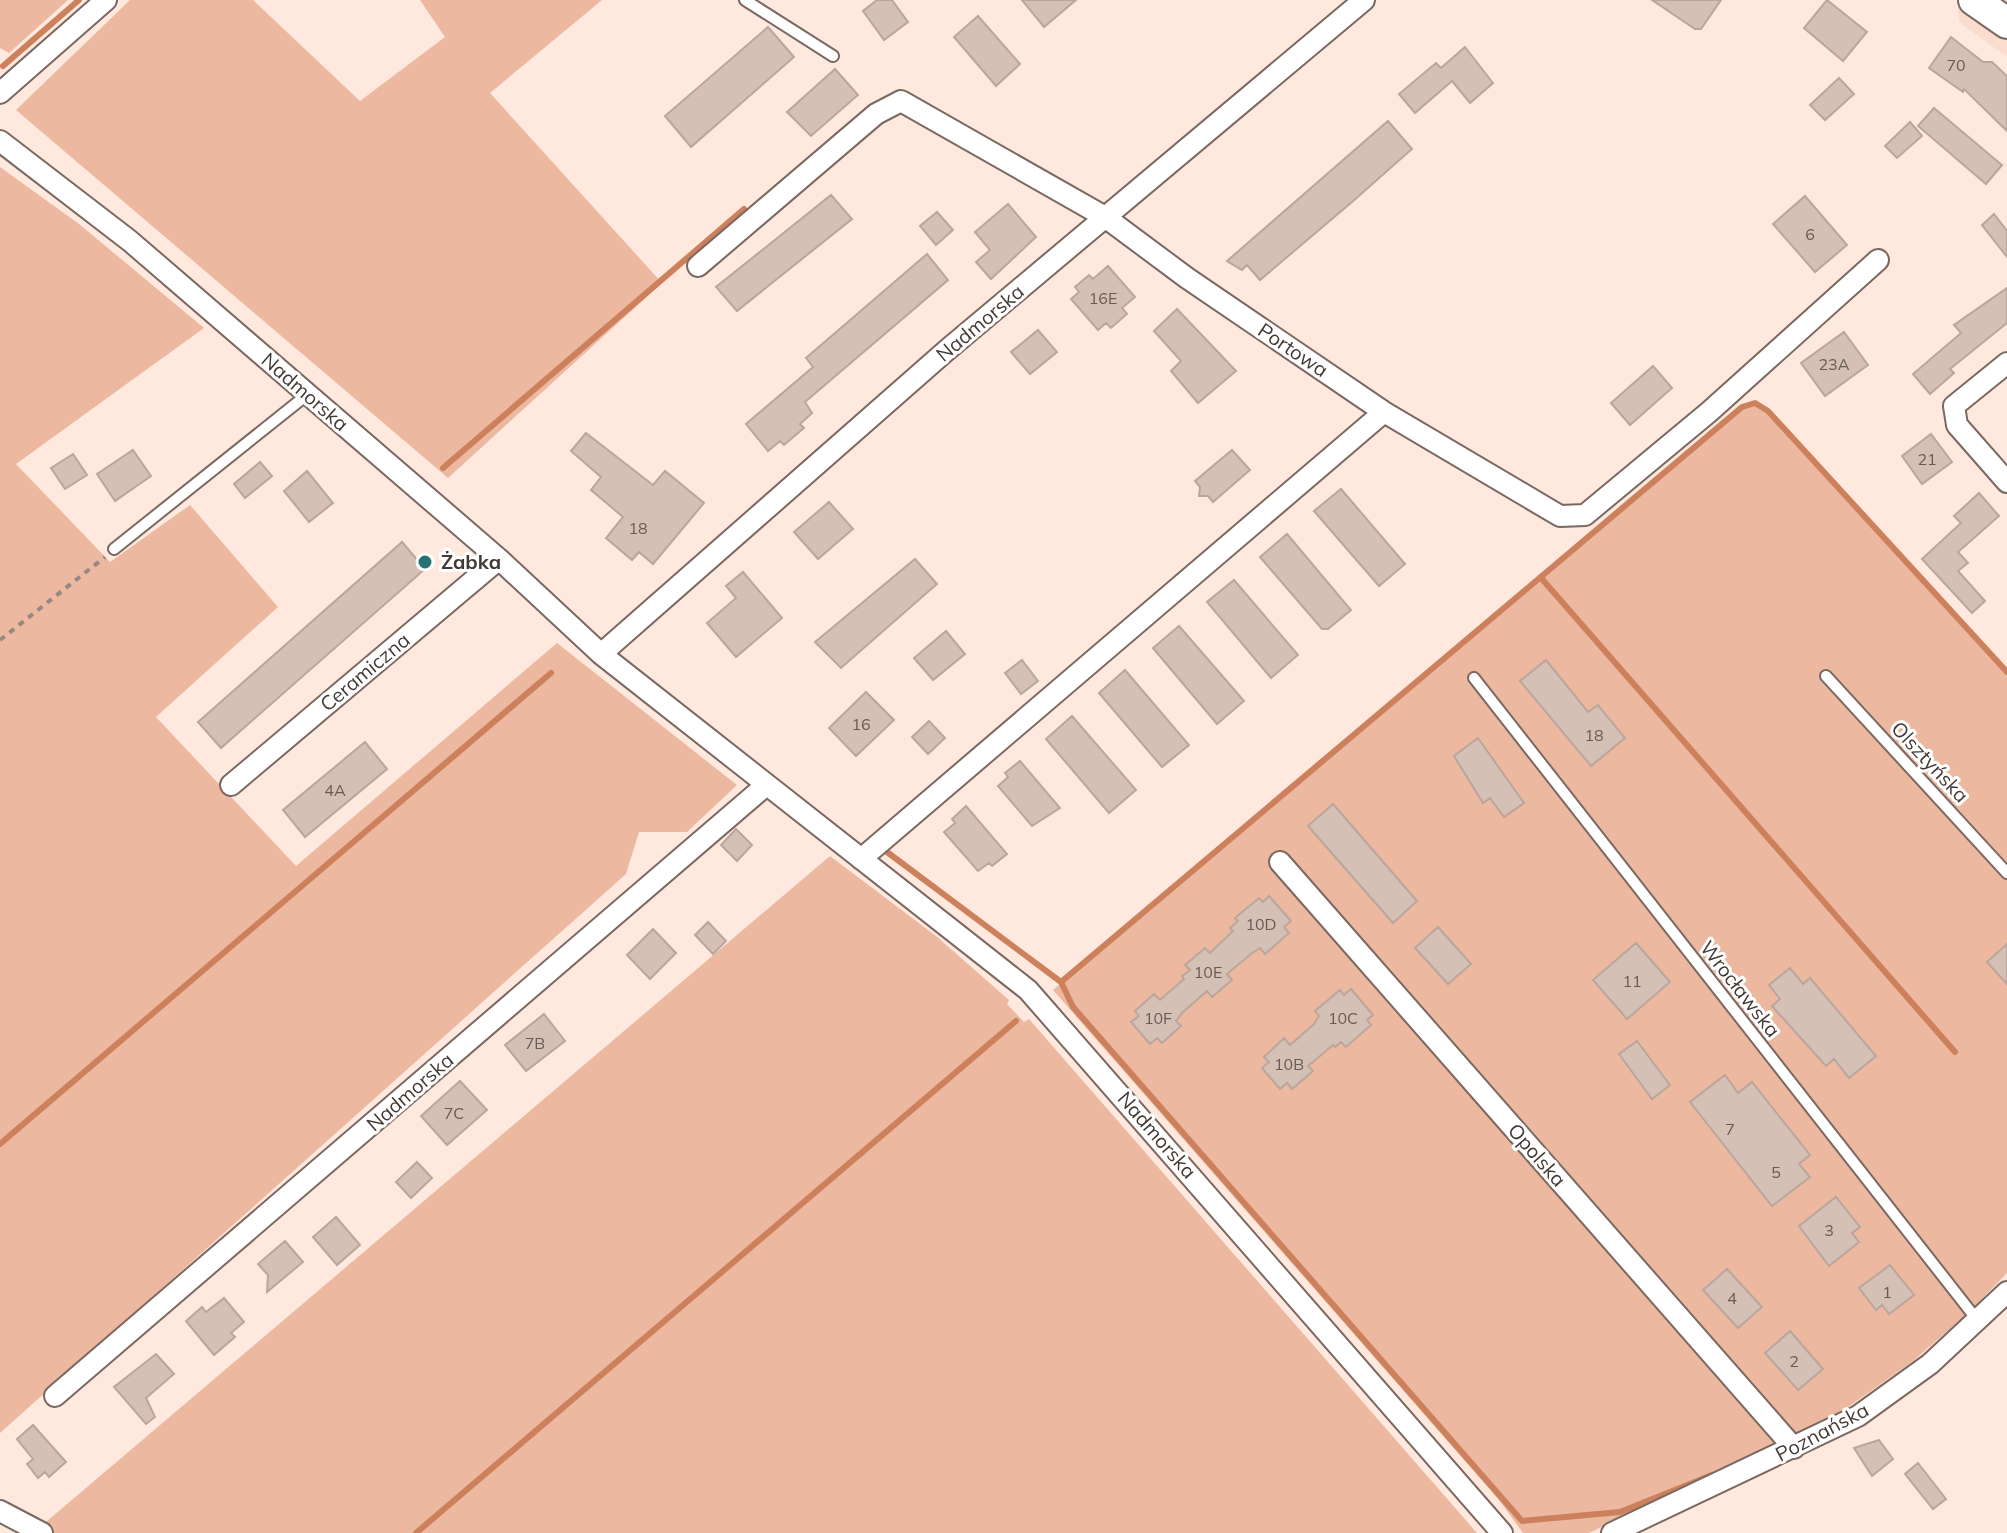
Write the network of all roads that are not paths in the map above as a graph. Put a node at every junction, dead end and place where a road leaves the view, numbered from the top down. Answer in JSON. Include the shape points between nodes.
{"nodes":[{"id":1,"x":106,"y":0,"type":"edge"},
{"id":2,"x":745,"y":0,"type":"edge"},
{"id":3,"x":1364,"y":0,"type":"edge"},
{"id":4,"x":1974,"y":0,"type":"edge"},
{"id":5,"x":2007,"y":23,"type":"edge"},
{"id":6,"x":833,"y":56,"type":"dead end"},
{"id":7,"x":0,"y":93,"type":"edge"},
{"id":8,"x":0,"y":141,"type":"edge"},
{"id":9,"x":1105,"y":217,"type":"junction"},
{"id":10,"x":1878,"y":260,"type":"dead end"},
{"id":11,"x":698,"y":266,"type":"dead end"},
{"id":12,"x":2007,"y":363,"type":"edge"},
{"id":13,"x":308,"y":394,"type":"junction"},
{"id":14,"x":1384,"y":412,"type":"junction"},
{"id":15,"x":2007,"y":482,"type":"edge"},
{"id":16,"x":114,"y":549,"type":"road end"},
{"id":17,"x":499,"y":559,"type":"junction"},
{"id":18,"x":601,"y":654,"type":"junction"},
{"id":19,"x":1826,"y":676,"type":"dead end"},
{"id":20,"x":1474,"y":678,"type":"dead end"},
{"id":21,"x":231,"y":785,"type":"dead end"},
{"id":22,"x":765,"y":786,"type":"junction"},
{"id":23,"x":861,"y":859,"type":"junction"},
{"id":24,"x":1280,"y":862,"type":"dead end"},
{"id":25,"x":2007,"y":873,"type":"edge"},
{"id":26,"x":2007,"y":1292,"type":"edge"},
{"id":27,"x":1978,"y":1321,"type":"junction"},
{"id":28,"x":55,"y":1396,"type":"dead end"},
{"id":29,"x":1794,"y":1448,"type":"junction"},
{"id":30,"x":0,"y":1511,"type":"edge"},
{"id":31,"x":42,"y":1533,"type":"edge"},
{"id":32,"x":1502,"y":1533,"type":"edge"},
{"id":33,"x":1612,"y":1533,"type":"edge"}],
"edges":[{"from":1,"to":7,"type":"street"},
{"from":2,"to":6,"type":"lane"},
{"from":3,"to":9,"type":"street","name":"Nadmorska"},
{"from":4,"to":5,"type":"main road"},
{"from":8,"to":13,"type":"street","name":"Nadmorska","via":[[130,241]]},
{"from":9,"to":11,"type":"street","name":"Portowa","via":[[901,101],[876,114]]},
{"from":9,"to":14,"type":"street","name":"Portowa"},
{"from":9,"to":18,"type":"street","name":"Nadmorska"},
{"from":10,"to":14,"type":"street","name":"Portowa","via":[[1585,515],[1560,516]]},
{"from":12,"to":15,"type":"street","via":[[1954,406],[1957,425]]},
{"from":13,"to":16,"type":"lane"},
{"from":13,"to":17,"type":"street","name":"Nadmorska"},
{"from":14,"to":23,"type":"street"},
{"from":17,"to":18,"type":"street","name":"Nadmorska"},
{"from":17,"to":21,"type":"street","name":"Ceramiczna"},
{"from":18,"to":22,"type":"street","name":"Nadmorska"},
{"from":19,"to":25,"type":"lane","name":"Olsztyńska"},
{"from":20,"to":27,"type":"lane","name":"Wrocławska"},
{"from":22,"to":23,"type":"street","name":"Nadmorska"},
{"from":22,"to":28,"type":"street","name":"Nadmorska"},
{"from":23,"to":32,"type":"street","name":"Nadmorska","via":[[1028,990]]},
{"from":24,"to":29,"type":"street","name":"Opolska"},
{"from":26,"to":27,"type":"street","name":"Poznańska"},
{"from":27,"to":29,"type":"street","name":"Poznańska","via":[[1858,1416]]},
{"from":29,"to":33,"type":"street","name":"Poznańska"},
{"from":30,"to":31,"type":"street"}]}
